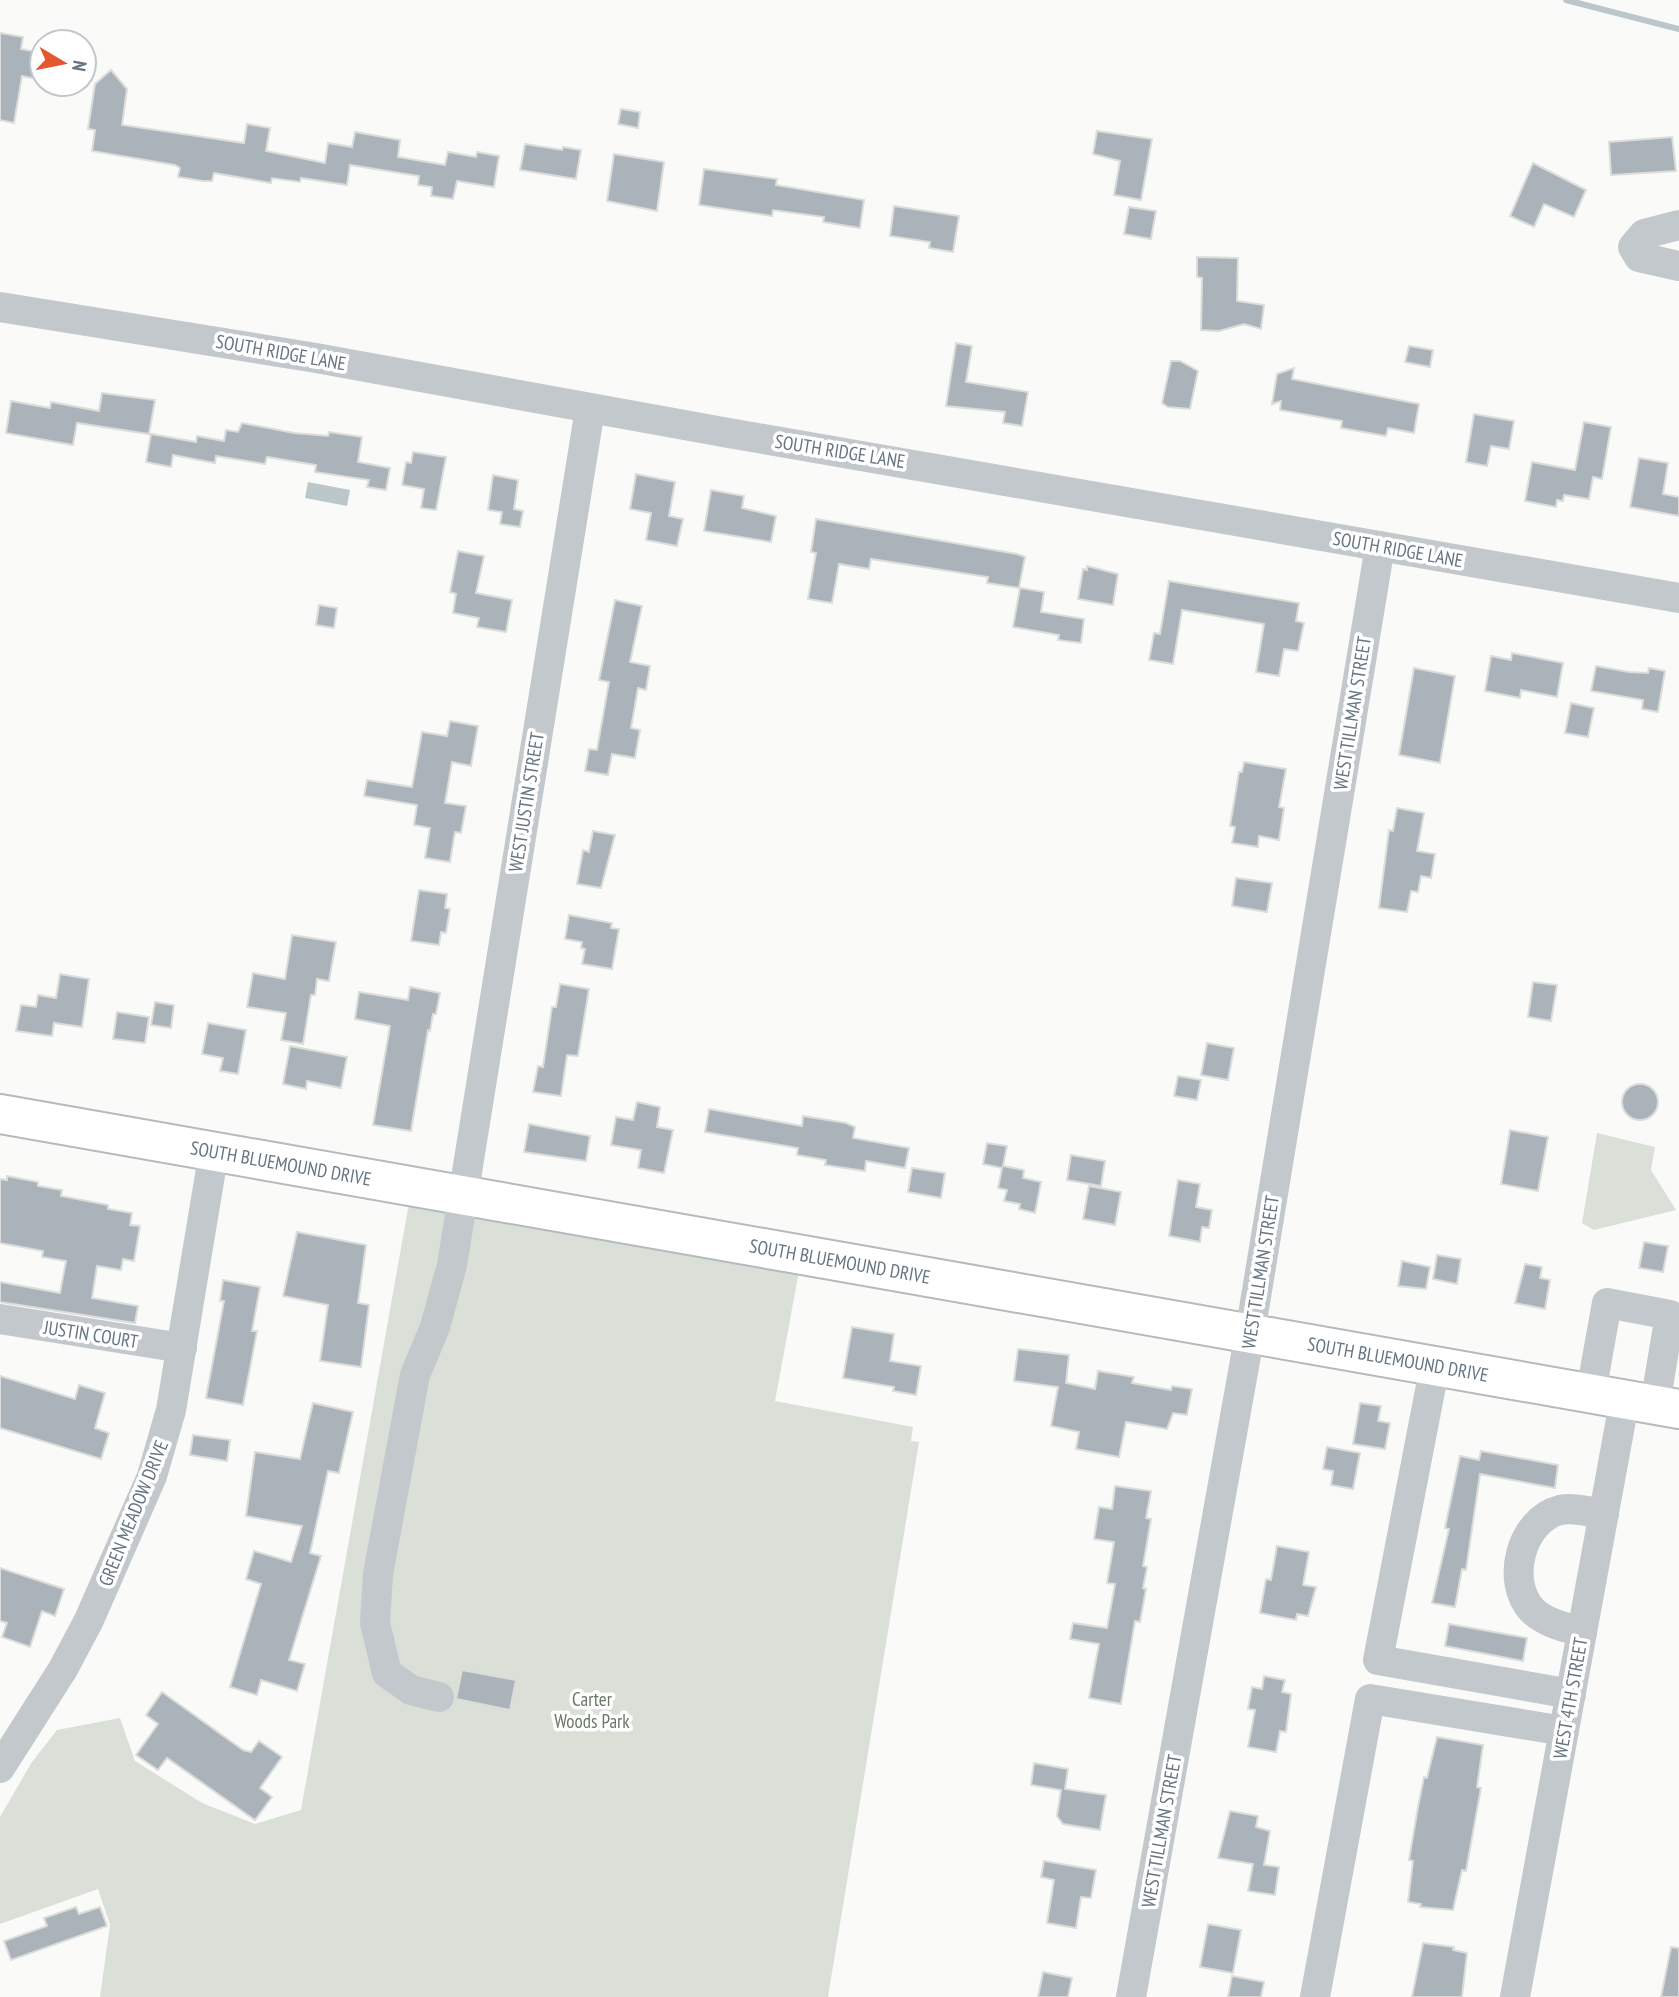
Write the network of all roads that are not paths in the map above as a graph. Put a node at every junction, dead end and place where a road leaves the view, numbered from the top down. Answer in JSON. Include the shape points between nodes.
{"nodes":[{"id":1,"x":1679,"y":225,"type":"edge"},
{"id":2,"x":1679,"y":266,"type":"edge"},
{"id":3,"x":0,"y":306,"type":"edge"},
{"id":4,"x":590,"y":409,"type":"junction"},
{"id":5,"x":1380,"y":547,"type":"junction"},
{"id":6,"x":1679,"y":598,"type":"edge"},
{"id":7,"x":0,"y":1114,"type":"edge"},
{"id":8,"x":214,"y":1151,"type":"junction"},
{"id":9,"x":462,"y":1196,"type":"junction"},
{"id":10,"x":0,"y":1319,"type":"edge"},
{"id":11,"x":1250,"y":1333,"type":"junction"},
{"id":12,"x":182,"y":1348,"type":"junction"},
{"id":13,"x":1435,"y":1365,"type":"junction"},
{"id":14,"x":1637,"y":1401,"type":"edge"},
{"id":15,"x":1604,"y":1514,"type":"junction"},
{"id":16,"x":1582,"y":1632,"type":"junction"},
{"id":17,"x":1570,"y":1694,"type":"junction"},
{"id":18,"x":439,"y":1697,"type":"dead end"},
{"id":19,"x":1564,"y":1731,"type":"junction"},
{"id":20,"x":0,"y":1768,"type":"edge"},
{"id":21,"x":1131,"y":1997,"type":"edge"},
{"id":22,"x":1315,"y":1997,"type":"edge"},
{"id":23,"x":1515,"y":1997,"type":"edge"}],
"edges":[{"from":1,"to":2,"type":"street","via":[[1644,234],[1633,247],[1639,257]]},
{"from":3,"to":4,"type":"street","name":"SOUTH RIDGE LANE"},
{"from":4,"to":5,"type":"street","name":"SOUTH RIDGE LANE"},
{"from":4,"to":9,"type":"street","name":"WEST JUSTIN STREET"},
{"from":5,"to":6,"type":"street","name":"SOUTH RIDGE LANE"},
{"from":5,"to":11,"type":"street","name":"WEST TILLMAN STREET"},
{"from":7,"to":8,"type":"main road","name":"SOUTH BLUEMOUND DRIVE"},
{"from":8,"to":9,"type":"main road","name":"SOUTH BLUEMOUND DRIVE"},
{"from":8,"to":12,"type":"street","name":"GREEN MEADOW DRIVE"},
{"from":9,"to":11,"type":"main road","name":"SOUTH BLUEMOUND DRIVE"},
{"from":9,"to":18,"type":"street","name":"WEST JUSTIN STREET","via":[[446,1294],[415,1375],[378,1574],[375,1623],[387,1673],[411,1690]]},
{"from":10,"to":12,"type":"street","name":"JUSTIN COURT"},
{"from":11,"to":13,"type":"main road","name":"SOUTH BLUEMOUND DRIVE"},
{"from":11,"to":21,"type":"street","name":"WEST TILLMAN STREET"},
{"from":12,"to":20,"type":"street","name":"GREEN MEADOW DRIVE","via":[[161,1448],[134,1521],[63,1670]]},
{"from":13,"to":14,"type":"main road","name":"SOUTH BLUEMOUND DRIVE"},
{"from":13,"to":17,"type":"street","via":[[1378,1660]]},
{"from":14,"to":15,"type":"street","name":"WEST 4TH STREET"},
{"from":15,"to":16,"type":"street","name":"WEST 4TH STREET"},
{"from":15,"to":16,"type":"street","via":[[1568,1509],[1553,1513],[1529,1534],[1521,1554],[1521,1589],[1532,1609],[1549,1622]]},
{"from":16,"to":17,"type":"street","name":"WEST 4TH STREET"},
{"from":17,"to":19,"type":"street","name":"WEST 4TH STREET"},
{"from":19,"to":22,"type":"street","via":[[1370,1699]]},
{"from":19,"to":23,"type":"street","name":"WEST 4TH STREET"}]}
